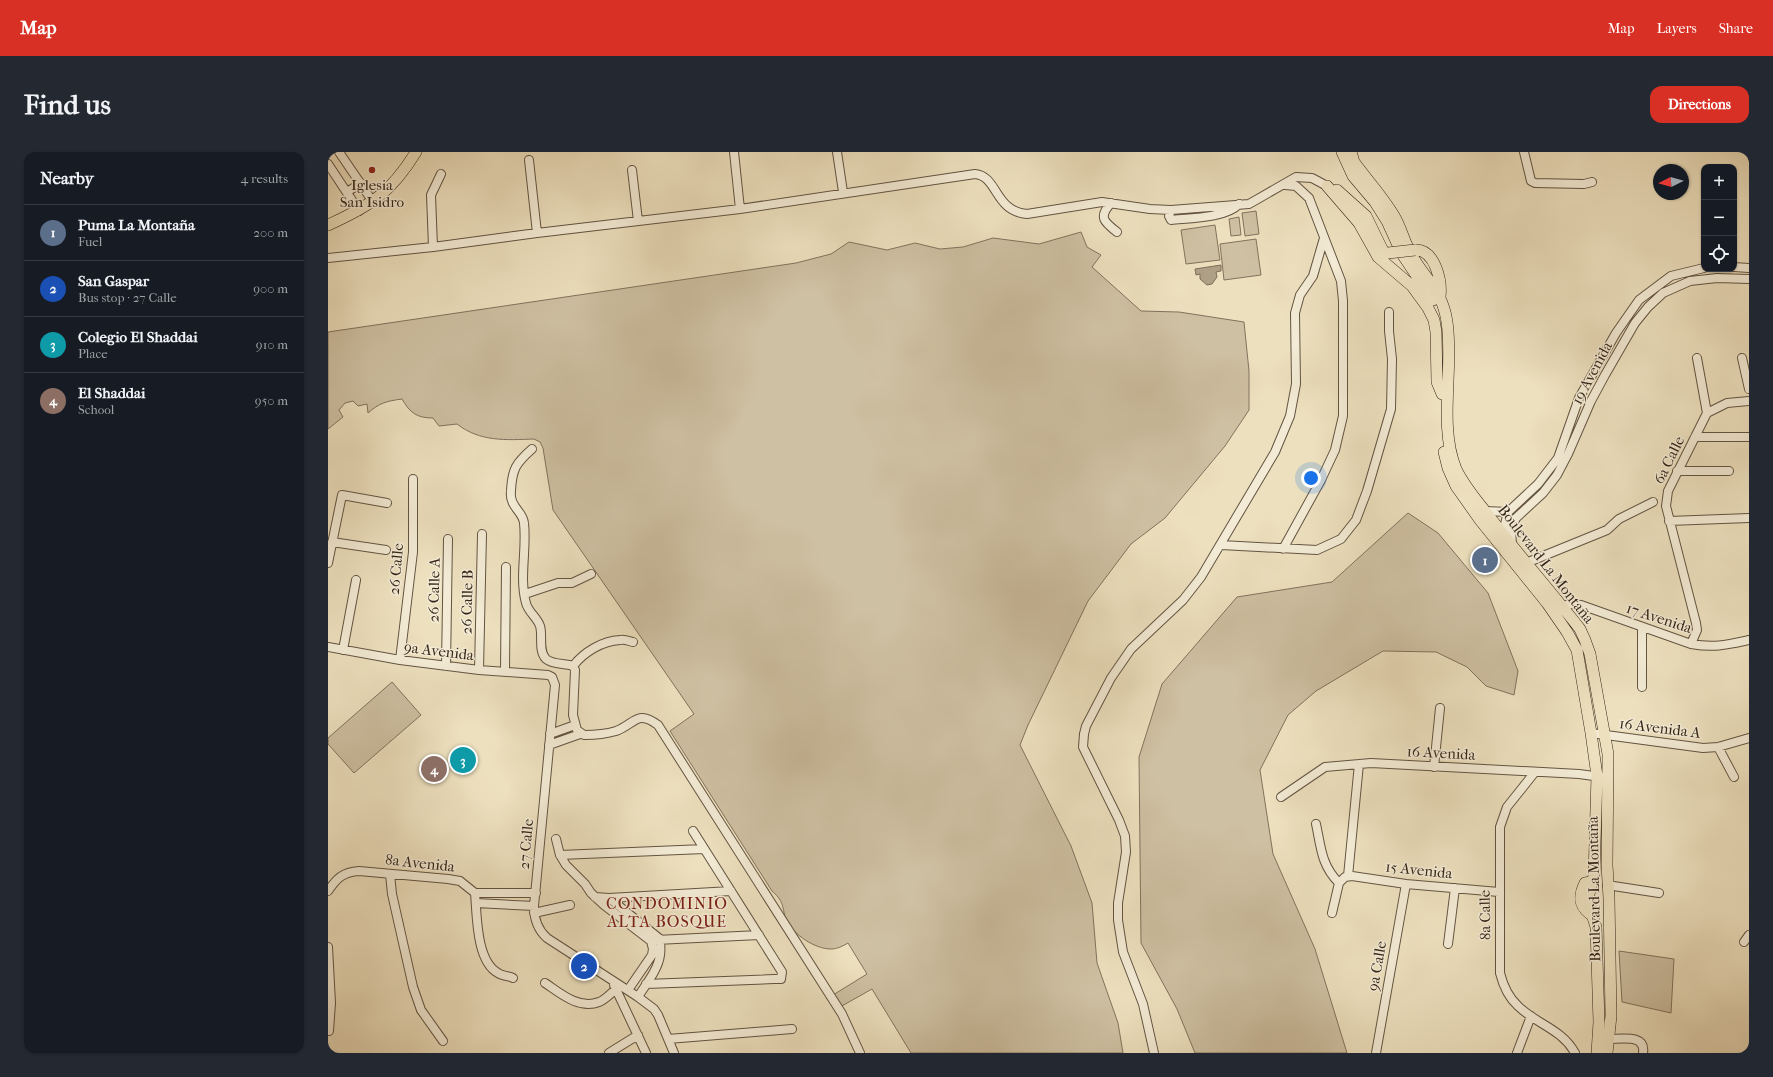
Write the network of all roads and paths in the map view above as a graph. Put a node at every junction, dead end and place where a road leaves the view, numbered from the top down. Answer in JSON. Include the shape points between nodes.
{"nodes":[{"id":1,"x":338,"y":152,"type":"edge"},
{"id":2,"x":416,"y":152,"type":"edge"},
{"id":3,"x":734,"y":152,"type":"edge"},
{"id":4,"x":837,"y":152,"type":"edge"},
{"id":5,"x":1342,"y":152,"type":"edge"},
{"id":6,"x":1351,"y":152,"type":"edge"},
{"id":7,"x":1524,"y":152,"type":"edge"},
{"id":8,"x":529,"y":160,"type":"dead end"},
{"id":9,"x":328,"y":164,"type":"edge"},
{"id":10,"x":632,"y":170,"type":"dead end"},
{"id":11,"x":441,"y":174,"type":"dead end"},
{"id":12,"x":1592,"y":182,"type":"dead end"},
{"id":13,"x":361,"y":183,"type":"junction"},
{"id":14,"x":1283,"y":185,"type":"junction"},
{"id":15,"x":1327,"y":186,"type":"junction"},
{"id":16,"x":347,"y":192,"type":"junction"},
{"id":17,"x":843,"y":192,"type":"junction"},
{"id":18,"x":374,"y":202,"type":"junction"},
{"id":19,"x":1111,"y":203,"type":"junction"},
{"id":20,"x":740,"y":209,"type":"junction"},
{"id":21,"x":359,"y":211,"type":"junction"},
{"id":22,"x":638,"y":221,"type":"junction"},
{"id":23,"x":328,"y":225,"type":"edge"},
{"id":24,"x":1117,"y":232,"type":"dead end"},
{"id":25,"x":537,"y":233,"type":"junction"},
{"id":26,"x":1324,"y":238,"type":"junction"},
{"id":27,"x":433,"y":247,"type":"junction"},
{"id":28,"x":328,"y":258,"type":"edge"},
{"id":29,"x":1737,"y":267,"type":"edge"},
{"id":30,"x":1749,"y":268,"type":"edge"},
{"id":31,"x":1701,"y":269,"type":"edge"},
{"id":32,"x":1749,"y":279,"type":"edge"},
{"id":33,"x":1440,"y":297,"type":"junction"},
{"id":34,"x":1389,"y":312,"type":"dead end"},
{"id":35,"x":1698,"y":358,"type":"dead end"},
{"id":36,"x":1742,"y":358,"type":"dead end"},
{"id":37,"x":1749,"y":389,"type":"edge"},
{"id":38,"x":1442,"y":394,"type":"junction"},
{"id":39,"x":1749,"y":401,"type":"edge"},
{"id":40,"x":1707,"y":413,"type":"junction"},
{"id":41,"x":1695,"y":437,"type":"junction"},
{"id":42,"x":1749,"y":437,"type":"edge"},
{"id":43,"x":532,"y":449,"type":"dead end"},
{"id":44,"x":1729,"y":470,"type":"dead end"},
{"id":45,"x":1677,"y":471,"type":"junction"},
{"id":46,"x":413,"y":479,"type":"dead end"},
{"id":47,"x":1460,"y":484,"type":"junction"},
{"id":48,"x":1471,"y":500,"type":"junction"},
{"id":49,"x":1652,"y":502,"type":"dead end"},
{"id":50,"x":387,"y":503,"type":"dead end"},
{"id":51,"x":1485,"y":512,"type":"junction"},
{"id":52,"x":1508,"y":512,"type":"junction"},
{"id":53,"x":1749,"y":518,"type":"edge"},
{"id":54,"x":1669,"y":521,"type":"junction"},
{"id":55,"x":482,"y":534,"type":"dead end"},
{"id":56,"x":1502,"y":534,"type":"junction"},
{"id":57,"x":448,"y":539,"type":"dead end"},
{"id":58,"x":332,"y":542,"type":"junction"},
{"id":59,"x":1512,"y":545,"type":"junction"},
{"id":60,"x":1221,"y":546,"type":"junction"},
{"id":61,"x":1283,"y":549,"type":"junction"},
{"id":62,"x":386,"y":550,"type":"dead end"},
{"id":63,"x":1543,"y":556,"type":"junction"},
{"id":64,"x":328,"y":563,"type":"edge"},
{"id":65,"x":1526,"y":563,"type":"junction"},
{"id":66,"x":506,"y":567,"type":"dead end"},
{"id":67,"x":591,"y":574,"type":"dead end"},
{"id":68,"x":356,"y":580,"type":"dead end"},
{"id":69,"x":1537,"y":584,"type":"junction"},
{"id":70,"x":525,"y":594,"type":"junction"},
{"id":71,"x":1562,"y":606,"type":"junction"},
{"id":72,"x":1562,"y":625,"type":"junction"},
{"id":73,"x":1642,"y":627,"type":"junction"},
{"id":74,"x":1749,"y":640,"type":"edge"},
{"id":75,"x":633,"y":642,"type":"dead end"},
{"id":76,"x":1691,"y":644,"type":"junction"},
{"id":77,"x":328,"y":647,"type":"edge"},
{"id":78,"x":343,"y":650,"type":"junction"},
{"id":79,"x":400,"y":660,"type":"junction"},
{"id":80,"x":446,"y":666,"type":"junction"},
{"id":81,"x":573,"y":666,"type":"junction"},
{"id":82,"x":479,"y":670,"type":"junction"},
{"id":83,"x":505,"y":671,"type":"junction"},
{"id":84,"x":548,"y":675,"type":"joint"},
{"id":85,"x":1642,"y":687,"type":"dead end"},
{"id":86,"x":1440,"y":708,"type":"dead end"},
{"id":87,"x":575,"y":725,"type":"junction"},
{"id":88,"x":1592,"y":733,"type":"junction"},
{"id":89,"x":550,"y":734,"type":"junction"},
{"id":90,"x":580,"y":734,"type":"junction"},
{"id":91,"x":1605,"y":736,"type":"junction"},
{"id":92,"x":1749,"y":738,"type":"edge"},
{"id":93,"x":549,"y":745,"type":"junction"},
{"id":94,"x":1718,"y":747,"type":"junction"},
{"id":95,"x":1359,"y":764,"type":"junction"},
{"id":96,"x":1434,"y":767,"type":"junction"},
{"id":97,"x":1535,"y":772,"type":"junction"},
{"id":98,"x":1597,"y":776,"type":"junction"},
{"id":99,"x":1608,"y":777,"type":"junction"},
{"id":100,"x":1734,"y":777,"type":"dead end"},
{"id":101,"x":1281,"y":797,"type":"dead end"},
{"id":102,"x":1316,"y":824,"type":"dead end"},
{"id":103,"x":693,"y":831,"type":"dead end"},
{"id":104,"x":556,"y":839,"type":"dead end"},
{"id":105,"x":704,"y":849,"type":"junction"},
{"id":106,"x":560,"y":855,"type":"junction"},
{"id":107,"x":390,"y":874,"type":"junction"},
{"id":108,"x":1348,"y":876,"type":"junction"},
{"id":109,"x":1592,"y":881,"type":"junction"},
{"id":110,"x":1339,"y":883,"type":"junction"},
{"id":111,"x":1406,"y":884,"type":"junction"},
{"id":112,"x":1607,"y":885,"type":"junction"},
{"id":113,"x":1455,"y":888,"type":"junction"},
{"id":114,"x":328,"y":891,"type":"edge"},
{"id":115,"x":731,"y":891,"type":"junction"},
{"id":116,"x":536,"y":892,"type":"junction"},
{"id":117,"x":1499,"y":892,"type":"junction"},
{"id":118,"x":475,"y":893,"type":"junction"},
{"id":119,"x":1659,"y":893,"type":"dead end"},
{"id":120,"x":595,"y":897,"type":"junction"},
{"id":121,"x":609,"y":898,"type":"junction"},
{"id":122,"x":476,"y":903,"type":"junction"},
{"id":123,"x":570,"y":905,"type":"dead end"},
{"id":124,"x":604,"y":905,"type":"junction"},
{"id":125,"x":534,"y":910,"type":"junction"},
{"id":126,"x":1608,"y":912,"type":"junction"},
{"id":127,"x":1332,"y":913,"type":"dead end"},
{"id":128,"x":1594,"y":916,"type":"junction"},
{"id":129,"x":759,"y":935,"type":"junction"},
{"id":130,"x":660,"y":939,"type":"junction"},
{"id":131,"x":651,"y":941,"type":"junction"},
{"id":132,"x":1448,"y":944,"type":"dead end"},
{"id":133,"x":328,"y":947,"type":"edge"},
{"id":134,"x":514,"y":978,"type":"dead end"},
{"id":135,"x":613,"y":980,"type":"junction"},
{"id":136,"x":545,"y":983,"type":"dead end"},
{"id":137,"x":646,"y":984,"type":"junction"},
{"id":138,"x":616,"y":989,"type":"junction"},
{"id":139,"x":628,"y":990,"type":"junction"},
{"id":140,"x":638,"y":997,"type":"junction"},
{"id":141,"x":1532,"y":1016,"type":"junction"},
{"id":142,"x":792,"y":1029,"type":"dead end"},
{"id":143,"x":330,"y":1031,"type":"dead end"},
{"id":144,"x":638,"y":1035,"type":"junction"},
{"id":145,"x":668,"y":1039,"type":"junction"},
{"id":146,"x":1609,"y":1039,"type":"junction"},
{"id":147,"x":443,"y":1040,"type":"dead end"},
{"id":148,"x":1575,"y":1052,"type":"edge"},
{"id":149,"x":609,"y":1053,"type":"edge"},
{"id":150,"x":646,"y":1053,"type":"edge"},
{"id":151,"x":674,"y":1053,"type":"edge"},
{"id":152,"x":860,"y":1053,"type":"edge"},
{"id":153,"x":1154,"y":1053,"type":"edge"},
{"id":154,"x":1376,"y":1053,"type":"edge"},
{"id":155,"x":1517,"y":1053,"type":"edge"},
{"id":156,"x":1596,"y":1053,"type":"edge"},
{"id":157,"x":1607,"y":1053,"type":"edge"},
{"id":158,"x":1643,"y":1053,"type":"edge"}],
"edges":[{"from":1,"to":13,"type":"street"},
{"from":2,"to":18,"type":"main road","via":[[393,186]]},
{"from":3,"to":20,"type":"street"},
{"from":4,"to":17,"type":"street"},
{"from":5,"to":38,"type":"main road","name":"Boulevard La Montaña","via":[[1352,176],[1375,202],[1402,254],[1428,292],[1438,312],[1442,332]]},
{"from":6,"to":33,"type":"main road","name":"Boulevard La Montaña","via":[[1354,162],[1394,216],[1412,256]]},
{"from":7,"to":12,"type":"street","via":[[1531,181],[1535,183]]},
{"from":8,"to":25,"type":"street"},
{"from":9,"to":16,"type":"street"},
{"from":10,"to":22,"type":"street"},
{"from":11,"to":27,"type":"street","via":[[431,195]]},
{"from":13,"to":16,"type":"street"},
{"from":13,"to":18,"type":"street"},
{"from":14,"to":15,"type":"street","via":[[1296,177],[1304,177]]},
{"from":14,"to":19,"type":"street","via":[[1249,204],[1239,204],[1218,214],[1171,220],[1171,210],[1150,210]]},
{"from":14,"to":26,"type":"street","via":[[1296,186],[1309,198]]},
{"from":15,"to":33,"type":"main road","bridge":true,"via":[[1338,190],[1369,220],[1385,252],[1424,252],[1434,265],[1441,284]]},
{"from":15,"to":38,"type":"main road","via":[[1360,223],[1378,257],[1412,286],[1428,308],[1436,332],[1437,382]]},
{"from":16,"to":21,"type":"street"},
{"from":17,"to":19,"type":"street","via":[[982,174],[1001,201],[1019,213]]},
{"from":17,"to":20,"type":"street"},
{"from":18,"to":21,"type":"main road"},
{"from":19,"to":24,"type":"street","via":[[1104,210],[1104,218],[1106,224]]},
{"from":20,"to":22,"type":"street"},
{"from":21,"to":23,"type":"main road"},
{"from":22,"to":25,"type":"street"},
{"from":25,"to":27,"type":"street"},
{"from":26,"to":60,"type":"street","via":[[1313,276],[1300,295],[1295,313],[1296,384],[1290,416],[1276,452]]},
{"from":26,"to":61,"type":"street","via":[[1341,281],[1343,416],[1335,450]]},
{"from":27,"to":28,"type":"street"},
{"from":29,"to":30,"type":"street"},
{"from":31,"to":52,"type":"street","name":"19 Avenida","via":[[1671,276],[1639,300],[1616,333],[1579,398],[1558,458],[1538,484]]},
{"from":32,"to":59,"type":"street","name":"19 Avenida","via":[[1717,278],[1690,281],[1663,293],[1648,307],[1635,323],[1605,375],[1557,475],[1516,518],[1511,529]]},
{"from":33,"to":47,"type":"main road","name":"Boulevard La Montaña","via":[[1446,313],[1449,339],[1450,444]]},
{"from":34,"to":61,"type":"street","via":[[1392,359],[1391,409],[1356,520],[1341,540],[1318,550]]},
{"from":35,"to":40,"type":"street"},
{"from":36,"to":37,"type":"street"},
{"from":38,"to":47,"type":"main road","name":"Boulevard La Montaña","via":[[1443,451],[1448,468]]},
{"from":39,"to":40,"type":"street","via":[[1727,403]]},
{"from":40,"to":41,"type":"street","name":"6a Calle"},
{"from":41,"to":42,"type":"street"},
{"from":41,"to":45,"type":"street","name":"6a Calle"},
{"from":43,"to":70,"type":"street","via":[[514,468],[510,490],[510,498],[524,522]]},
{"from":44,"to":45,"type":"street"},
{"from":45,"to":54,"type":"street","name":"6a Calle","via":[[1668,492],[1666,506]]},
{"from":46,"to":79,"type":"street","name":"26 Calle","via":[[413,552]]},
{"from":47,"to":48,"type":"main road","name":"Boulevard La Montaña"},
{"from":48,"to":51,"type":"main road","name":"Boulevard La Montaña"},
{"from":48,"to":69,"type":"main road","name":"Boulevard La Montaña"},
{"from":49,"to":63,"type":"street","via":[[1619,519],[1607,530]]},
{"from":50,"to":58,"type":"street","via":[[342,495]]},
{"from":51,"to":52,"type":"street"},
{"from":51,"to":56,"type":"main road","name":"Boulevard La Montaña"},
{"from":52,"to":56,"type":"street"},
{"from":53,"to":54,"type":"street"},
{"from":54,"to":76,"type":"street","name":"6a Calle","via":[[1696,623],[1697,630]]},
{"from":55,"to":82,"type":"street","name":"26 Calle B"},
{"from":56,"to":59,"type":"main road","name":"Boulevard La Montaña"},
{"from":56,"to":69,"type":"street","via":[[1504,544]]},
{"from":57,"to":80,"type":"street","name":"26 Calle A"},
{"from":58,"to":62,"type":"street"},
{"from":58,"to":64,"type":"street"},
{"from":59,"to":65,"type":"main road","name":"Boulevard La Montaña"},
{"from":60,"to":61,"type":"street"},
{"from":60,"to":153,"type":"street","via":[[1183,600],[1131,649],[1111,678],[1084,734],[1083,747],[1125,836],[1126,852],[1118,920],[1123,952],[1143,1004]]},
{"from":63,"to":65,"type":"street"},
{"from":63,"to":69,"type":"street","via":[[1538,564]]},
{"from":65,"to":69,"type":"main road","name":"Boulevard La Montaña"},
{"from":66,"to":83,"type":"street"},
{"from":67,"to":70,"type":"street","via":[[572,583],[558,583]]},
{"from":68,"to":78,"type":"street"},
{"from":69,"to":71,"type":"main road","name":"Boulevard La Montaña"},
{"from":69,"to":72,"type":"main road","name":"Boulevard La Montaña"},
{"from":70,"to":81,"type":"street","via":[[528,609],[539,625],[546,659],[553,663]]},
{"from":71,"to":72,"type":"main road","via":[[1558,609]]},
{"from":71,"to":73,"type":"street","name":"17 Avenida","via":[[1581,606]]},
{"from":71,"to":91,"type":"main road","name":"Boulevard La Montaña","via":[[1580,629],[1585,640]]},
{"from":72,"to":88,"type":"main road","name":"Boulevard La Montaña","via":[[1577,650]]},
{"from":73,"to":76,"type":"street","name":"17 Avenida"},
{"from":73,"to":85,"type":"street"},
{"from":74,"to":76,"type":"street","name":"17 Avenida","via":[[1717,647]]},
{"from":75,"to":81,"type":"street","via":[[621,640],[604,644],[588,651]]},
{"from":77,"to":78,"type":"street","name":"9a Avenida"},
{"from":78,"to":79,"type":"street","name":"9a Avenida"},
{"from":79,"to":80,"type":"street","name":"9a Avenida"},
{"from":80,"to":82,"type":"street","name":"9a Avenida"},
{"from":81,"to":87,"type":"street"},
{"from":82,"to":83,"type":"street","name":"9a Avenida"},
{"from":83,"to":84,"type":"street","name":"9a Avenida"},
{"from":84,"to":89,"type":"street","name":"27 Calle","via":[[552,677],[555,685]]},
{"from":86,"to":96,"type":"street"},
{"from":87,"to":89,"type":"street"},
{"from":87,"to":90,"type":"street"},
{"from":88,"to":91,"type":"street","name":"16 Avenida A"},
{"from":88,"to":98,"type":"main road","name":"Boulevard La Montaña"},
{"from":89,"to":93,"type":"street","name":"27 Calle"},
{"from":90,"to":93,"type":"street"},
{"from":90,"to":152,"type":"street","via":[[584,736],[618,730],[640,718],[649,718],[658,726],[842,1014]]},
{"from":91,"to":94,"type":"street","name":"16 Avenida A","via":[[1694,748]]},
{"from":91,"to":99,"type":"main road","name":"Boulevard La Montaña"},
{"from":92,"to":94,"type":"street","name":"16 Avenida A"},
{"from":93,"to":116,"type":"street","name":"27 Calle"},
{"from":94,"to":100,"type":"street"},
{"from":95,"to":96,"type":"street","name":"16 Avenida"},
{"from":95,"to":101,"type":"street","name":"16 Avenida","via":[[1321,768]]},
{"from":95,"to":108,"type":"street"},
{"from":96,"to":97,"type":"street","name":"16 Avenida"},
{"from":97,"to":98,"type":"street","name":"16 Avenida"},
{"from":97,"to":117,"type":"street","name":"8a Calle","via":[[1514,796],[1502,817]]},
{"from":98,"to":99,"type":"street","name":"16 Avenida"},
{"from":98,"to":109,"type":"main road","name":"Boulevard La Montaña"},
{"from":99,"to":112,"type":"main road","name":"Boulevard La Montaña"},
{"from":102,"to":110,"type":"street","via":[[1325,865]]},
{"from":103,"to":105,"type":"street"},
{"from":104,"to":106,"type":"street"},
{"from":105,"to":106,"type":"street"},
{"from":105,"to":115,"type":"street"},
{"from":106,"to":120,"type":"street"},
{"from":107,"to":114,"type":"street","name":"8a Avenida","via":[[359,871],[346,873]]},
{"from":107,"to":118,"type":"street","name":"8a Avenida","via":[[460,881]]},
{"from":107,"to":147,"type":"street","via":[[392,894],[413,987],[421,1010]]},
{"from":108,"to":110,"type":"street"},
{"from":108,"to":111,"type":"street","name":"15 Avenida"},
{"from":109,"to":112,"type":"main road","via":[[1596,878],[1601,879]]},
{"from":109,"to":128,"type":"main road","via":[[1585,883],[1580,893],[1584,910]]},
{"from":110,"to":127,"type":"street"},
{"from":111,"to":113,"type":"street","name":"15 Avenida"},
{"from":111,"to":154,"type":"street","name":"9a Calle"},
{"from":112,"to":119,"type":"street"},
{"from":112,"to":126,"type":"main road","name":"Boulevard La Montaña"},
{"from":113,"to":117,"type":"street","name":"15 Avenida"},
{"from":113,"to":132,"type":"street"},
{"from":115,"to":121,"type":"street"},
{"from":115,"to":129,"type":"street"},
{"from":116,"to":118,"type":"street"},
{"from":116,"to":125,"type":"street","name":"27 Calle"},
{"from":117,"to":141,"type":"street","name":"8a Calle","via":[[1502,982],[1518,1007]]},
{"from":118,"to":122,"type":"street"},
{"from":120,"to":121,"type":"street"},
{"from":120,"to":124,"type":"street"},
{"from":121,"to":124,"type":"street"},
{"from":121,"to":130,"type":"street"},
{"from":122,"to":125,"type":"street"},
{"from":122,"to":134,"type":"street","via":[[478,934],[483,950],[498,973]]},
{"from":123,"to":125,"type":"street"},
{"from":124,"to":131,"type":"street"},
{"from":125,"to":135,"type":"street","name":"27 Calle","via":[[542,933]]},
{"from":126,"to":128,"type":"main road","via":[[1601,917]]},
{"from":126,"to":146,"type":"main road","name":"Boulevard La Montaña","via":[[1611,1016]]},
{"from":128,"to":156,"type":"main road","name":"Boulevard La Montaña","via":[[1599,1016]]},
{"from":129,"to":130,"type":"street"},
{"from":129,"to":137,"type":"street","via":[[782,972],[781,978]]},
{"from":130,"to":131,"type":"street"},
{"from":130,"to":137,"type":"street","via":[[660,955]]},
{"from":131,"to":139,"type":"street","via":[[652,955]]},
{"from":133,"to":143,"type":"street"},
{"from":135,"to":138,"type":"street"},
{"from":135,"to":139,"type":"street","name":"27 Calle"},
{"from":136,"to":138,"type":"street","via":[[578,1003],[589,1004],[599,1002]]},
{"from":137,"to":140,"type":"street"},
{"from":138,"to":144,"type":"street"},
{"from":139,"to":140,"type":"street","name":"27 Calle"},
{"from":140,"to":145,"type":"street","name":"27 Calle","via":[[658,1014]]},
{"from":141,"to":148,"type":"street","name":"8a Calle","via":[[1555,1030]]},
{"from":141,"to":155,"type":"street"},
{"from":142,"to":145,"type":"street"},
{"from":144,"to":149,"type":"street"},
{"from":144,"to":150,"type":"street"},
{"from":145,"to":151,"type":"street","name":"27 Calle"},
{"from":146,"to":157,"type":"main road","name":"Boulevard La Montaña"},
{"from":146,"to":158,"type":"street","via":[[1638,1040],[1644,1046]]}]}
